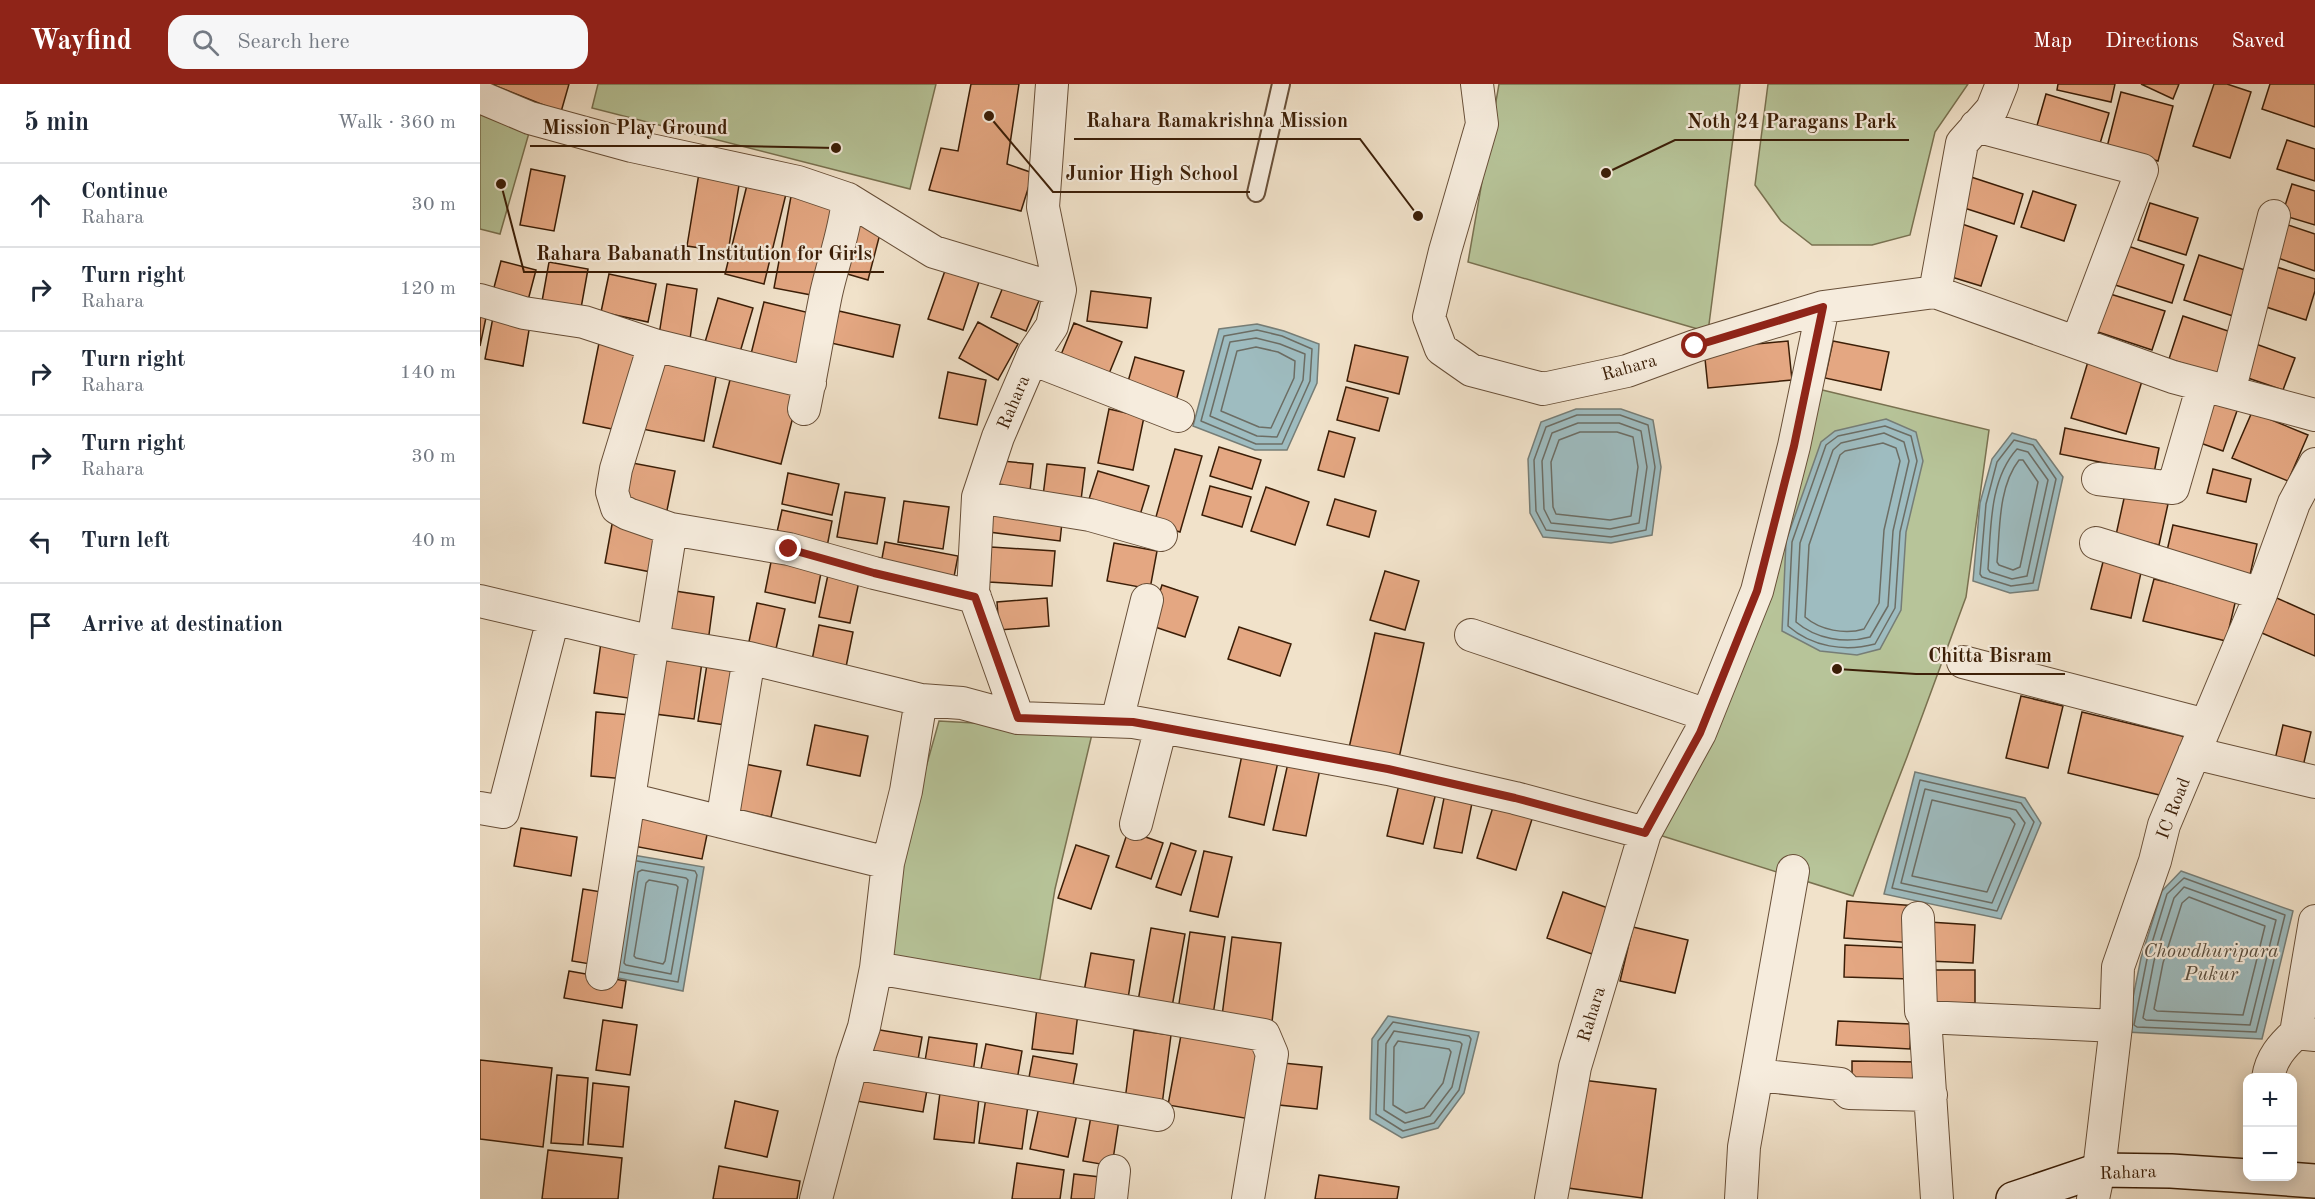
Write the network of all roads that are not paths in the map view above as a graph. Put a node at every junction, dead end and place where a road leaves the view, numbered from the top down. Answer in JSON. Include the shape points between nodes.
{"nodes":[{"id":1,"x":1052,"y":84,"type":"edge"},
{"id":2,"x":1281,"y":84,"type":"edge"},
{"id":3,"x":1477,"y":84,"type":"edge"},
{"id":4,"x":2002,"y":84,"type":"edge"},
{"id":5,"x":480,"y":97,"type":"edge"},
{"id":6,"x":1976,"y":126,"type":"junction"},
{"id":7,"x":1256,"y":193,"type":"dead end"},
{"id":8,"x":848,"y":199,"type":"junction"},
{"id":9,"x":2274,"y":216,"type":"dead end"},
{"id":10,"x":1060,"y":290,"type":"junction"},
{"id":11,"x":1935,"y":292,"type":"junction"},
{"id":12,"x":480,"y":300,"type":"edge"},
{"id":13,"x":1823,"y":307,"type":"junction"},
{"id":14,"x":2077,"y":342,"type":"junction"},
{"id":15,"x":654,"y":345,"type":"junction"},
{"id":16,"x":1032,"y":359,"type":"junction"},
{"id":17,"x":2216,"y":388,"type":"junction"},
{"id":18,"x":2315,"y":415,"type":"edge"},
{"id":19,"x":1178,"y":416,"type":"dead end"},
{"id":20,"x":2315,"y":464,"type":"edge"},
{"id":21,"x":2098,"y":479,"type":"dead end"},
{"id":22,"x":978,"y":497,"type":"junction"},
{"id":23,"x":671,"y":529,"type":"junction"},
{"id":24,"x":1161,"y":535,"type":"dead end"},
{"id":25,"x":2096,"y":543,"type":"dead end"},
{"id":26,"x":2261,"y":594,"type":"junction"},
{"id":27,"x":975,"y":597,"type":"junction"},
{"id":28,"x":1147,"y":600,"type":"dead end"},
{"id":29,"x":480,"y":601,"type":"edge"},
{"id":30,"x":553,"y":619,"type":"junction"},
{"id":31,"x":1470,"y":635,"type":"dead end"},
{"id":32,"x":653,"y":642,"type":"junction"},
{"id":33,"x":749,"y":658,"type":"junction"},
{"id":34,"x":1963,"y":662,"type":"dead end"},
{"id":35,"x":921,"y":700,"type":"junction"},
{"id":36,"x":1707,"y":715,"type":"junction"},
{"id":37,"x":1018,"y":718,"type":"junction"},
{"id":38,"x":1117,"y":721,"type":"junction"},
{"id":39,"x":1161,"y":727,"type":"junction"},
{"id":40,"x":2200,"y":739,"type":"junction"},
{"id":41,"x":2315,"y":782,"type":"edge"},
{"id":42,"x":629,"y":799,"type":"junction"},
{"id":43,"x":480,"y":808,"type":"edge"},
{"id":44,"x":722,"y":822,"type":"junction"},
{"id":45,"x":1136,"y":824,"type":"dead end"},
{"id":46,"x":1645,"y":833,"type":"junction"},
{"id":47,"x":888,"y":862,"type":"junction"},
{"id":48,"x":1793,"y":871,"type":"dead end"},
{"id":49,"x":1918,"y":918,"type":"dead end"},
{"id":50,"x":2315,"y":921,"type":"edge"},
{"id":51,"x":876,"y":968,"type":"junction"},
{"id":52,"x":602,"y":974,"type":"dead end"},
{"id":53,"x":1925,"y":1017,"type":"junction"},
{"id":54,"x":2116,"y":1026,"type":"junction"},
{"id":55,"x":2306,"y":1034,"type":"edge"},
{"id":56,"x":852,"y":1063,"type":"junction"},
{"id":57,"x":2269,"y":1073,"type":"edge"},
{"id":58,"x":1757,"y":1074,"type":"junction"},
{"id":59,"x":1930,"y":1095,"type":"junction"},
{"id":60,"x":1158,"y":1114,"type":"dead end"},
{"id":61,"x":2243,"y":1176,"type":"edge"},
{"id":62,"x":2297,"y":1180,"type":"edge"},
{"id":63,"x":2315,"y":1181,"type":"edge"},
{"id":64,"x":2096,"y":1185,"type":"edge"},
{"id":65,"x":816,"y":1199,"type":"edge"},
{"id":66,"x":1248,"y":1199,"type":"edge"},
{"id":67,"x":1551,"y":1199,"type":"edge"},
{"id":68,"x":1741,"y":1199,"type":"edge"},
{"id":69,"x":1937,"y":1199,"type":"edge"},
{"id":70,"x":2013,"y":1199,"type":"edge"}],
"edges":[{"from":1,"to":10,"type":"street","name":"Rahara","via":[[1043,207]]},
{"from":2,"to":7,"type":"lane"},
{"from":3,"to":13,"type":"street","name":"Rahara","via":[[1482,124],[1429,317],[1441,349],[1470,370],[1543,389],[1627,371]]},
{"from":4,"to":6,"type":"street","via":[[1992,109]]},
{"from":5,"to":8,"type":"street","via":[[530,118],[632,146],[798,182]]},
{"from":6,"to":11,"type":"street","via":[[1962,143]]},
{"from":6,"to":14,"type":"street","via":[[2142,170]]},
{"from":8,"to":10,"type":"street","via":[[934,252]]},
{"from":8,"to":15,"type":"street","via":[[807,396]]},
{"from":9,"to":17,"type":"street"},
{"from":10,"to":16,"type":"street","name":"Rahara","via":[[1052,326]]},
{"from":11,"to":13,"type":"street"},
{"from":11,"to":14,"type":"street"},
{"from":12,"to":15,"type":"street","via":[[524,313],[584,322]]},
{"from":13,"to":36,"type":"street","name":"Rahara","via":[[1794,446],[1757,591]]},
{"from":14,"to":17,"type":"street","via":[[2173,377]]},
{"from":15,"to":23,"type":"street","via":[[612,492],[617,508]]},
{"from":16,"to":19,"type":"street"},
{"from":16,"to":22,"type":"street","name":"Rahara","via":[[998,437]]},
{"from":17,"to":18,"type":"street"},
{"from":17,"to":21,"type":"street","via":[[2173,488]]},
{"from":20,"to":26,"type":"street","name":"IC Road","via":[[2294,503]]},
{"from":22,"to":24,"type":"street","via":[[1090,515]]},
{"from":22,"to":27,"type":"street","name":"Rahara"},
{"from":23,"to":27,"type":"street","via":[[789,549]]},
{"from":23,"to":32,"type":"street"},
{"from":25,"to":26,"type":"street"},
{"from":26,"to":40,"type":"street","name":"IC Road"},
{"from":27,"to":37,"type":"street","name":"Rahara"},
{"from":28,"to":38,"type":"street"},
{"from":29,"to":30,"type":"street"},
{"from":30,"to":32,"type":"street"},
{"from":30,"to":43,"type":"street","via":[[503,812]]},
{"from":31,"to":36,"type":"street"},
{"from":32,"to":33,"type":"street"},
{"from":32,"to":42,"type":"street"},
{"from":33,"to":35,"type":"street"},
{"from":33,"to":44,"type":"street"},
{"from":34,"to":40,"type":"street"},
{"from":35,"to":37,"type":"street","via":[[962,703]]},
{"from":35,"to":47,"type":"street","via":[[906,790]]},
{"from":36,"to":46,"type":"street","name":"Rahara"},
{"from":37,"to":38,"type":"street"},
{"from":38,"to":39,"type":"street"},
{"from":39,"to":45,"type":"street"},
{"from":39,"to":46,"type":"street","via":[[1388,769]]},
{"from":40,"to":41,"type":"street"},
{"from":40,"to":54,"type":"street","name":"IC Road","via":[[2164,825],[2118,967]]},
{"from":42,"to":44,"type":"street"},
{"from":42,"to":52,"type":"street"},
{"from":44,"to":47,"type":"street"},
{"from":46,"to":67,"type":"street","name":"Rahara","via":[[1575,1066]]},
{"from":47,"to":51,"type":"street"},
{"from":48,"to":58,"type":"street"},
{"from":49,"to":53,"type":"street","via":[[1921,1011]]},
{"from":50,"to":55,"type":"street"},
{"from":51,"to":56,"type":"street"},
{"from":51,"to":66,"type":"street","via":[[1264,1035],[1272,1054]]},
{"from":53,"to":54,"type":"street"},
{"from":53,"to":59,"type":"street"},
{"from":54,"to":64,"type":"street","name":"IC Road"},
{"from":55,"to":57,"type":"street","via":[[2280,1047]]},
{"from":56,"to":60,"type":"street"},
{"from":56,"to":65,"type":"street"},
{"from":58,"to":59,"type":"street","via":[[1840,1084],[1849,1092]]},
{"from":58,"to":68,"type":"street","via":[[1744,1147]]},
{"from":59,"to":69,"type":"street"},
{"from":61,"to":64,"type":"street","name":"Rahara","via":[[2171,1171]]},
{"from":62,"to":63,"type":"street","name":"Rahara"},
{"from":64,"to":70,"type":"street","name":"Rahara"}]}
